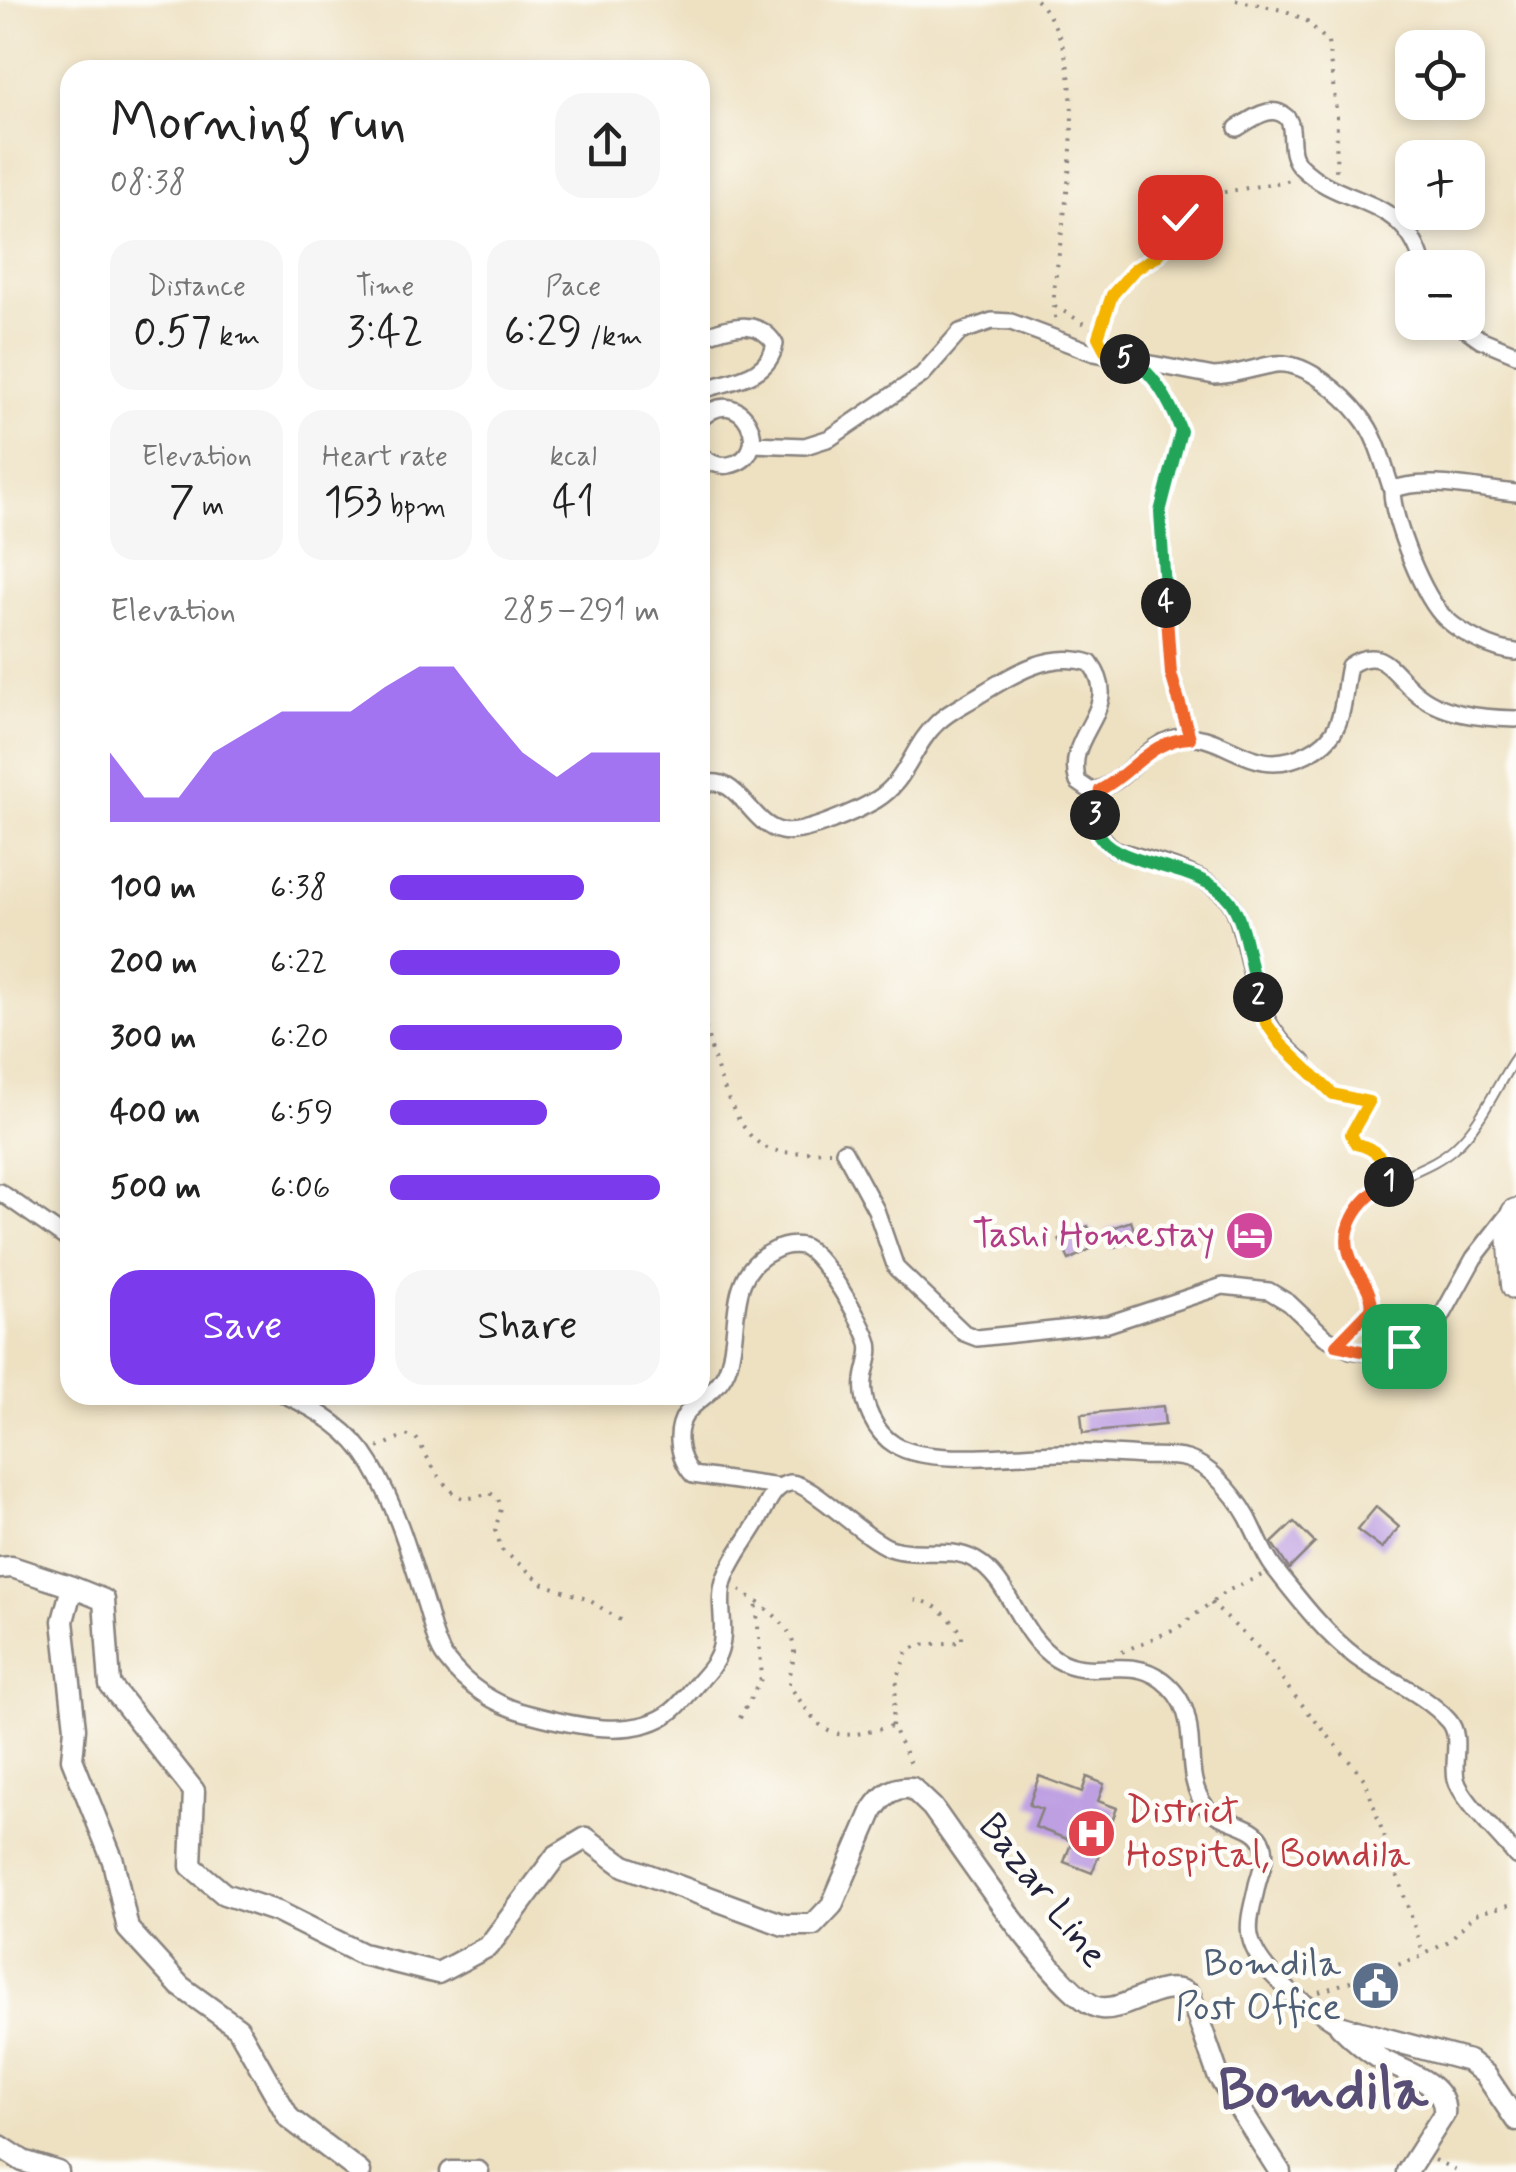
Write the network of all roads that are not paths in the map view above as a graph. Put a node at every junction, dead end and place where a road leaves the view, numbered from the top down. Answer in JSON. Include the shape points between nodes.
{"nodes":[{"id":1,"x":1237,"y":128,"type":"dead end"},
{"id":2,"x":1419,"y":250,"type":"edge"},
{"id":3,"x":710,"y":335,"type":"edge"},
{"id":4,"x":1480,"y":340,"type":"edge"},
{"id":5,"x":1516,"y":354,"type":"edge"},
{"id":6,"x":710,"y":388,"type":"edge"},
{"id":7,"x":710,"y":413,"type":"edge"},
{"id":8,"x":752,"y":444,"type":"junction"},
{"id":9,"x":710,"y":461,"type":"edge"},
{"id":10,"x":1392,"y":490,"type":"junction"},
{"id":11,"x":1516,"y":494,"type":"edge"},
{"id":12,"x":1516,"y":652,"type":"edge"},
{"id":13,"x":1516,"y":719,"type":"edge"},
{"id":14,"x":710,"y":783,"type":"edge"},
{"id":15,"x":1100,"y":790,"type":"junction"},
{"id":16,"x":1516,"y":1057,"type":"edge"},
{"id":17,"x":1303,"y":1062,"type":"road end"},
{"id":18,"x":844,"y":1151,"type":"road end"},
{"id":19,"x":0,"y":1192,"type":"edge"},
{"id":20,"x":1516,"y":1205,"type":"edge"},
{"id":21,"x":1516,"y":1213,"type":"edge"},
{"id":22,"x":60,"y":1234,"type":"edge"},
{"id":23,"x":1516,"y":1285,"type":"edge"},
{"id":24,"x":1336,"y":1345,"type":"junction"},
{"id":25,"x":710,"y":1393,"type":"edge"},
{"id":26,"x":304,"y":1405,"type":"edge"},
{"id":27,"x":694,"y":1405,"type":"edge"},
{"id":28,"x":780,"y":1487,"type":"junction"},
{"id":29,"x":0,"y":1568,"type":"edge"},
{"id":30,"x":72,"y":1587,"type":"junction"},
{"id":31,"x":1516,"y":1856,"type":"edge"},
{"id":32,"x":1340,"y":2026,"type":"junction"},
{"id":33,"x":1516,"y":2120,"type":"edge"},
{"id":34,"x":0,"y":2146,"type":"edge"},
{"id":35,"x":58,"y":2172,"type":"edge"},
{"id":36,"x":360,"y":2172,"type":"edge"},
{"id":37,"x":452,"y":2172,"type":"edge"},
{"id":38,"x":478,"y":2172,"type":"edge"},
{"id":39,"x":1280,"y":2172,"type":"edge"},
{"id":40,"x":1406,"y":2172,"type":"edge"}],
"edges":[{"from":1,"to":2,"type":"street","via":[[1274,110],[1285,115],[1292,126],[1290,154],[1311,176],[1377,206]]},
{"from":3,"to":6,"type":"street","via":[[750,325],[775,344],[755,374]]},
{"from":4,"to":5,"type":"street"},
{"from":7,"to":8,"type":"street","via":[[737,410],[750,424]]},
{"from":8,"to":9,"type":"street","via":[[734,464]]},
{"from":8,"to":10,"type":"street","via":[[805,446],[830,438],[922,375],[960,332],[1011,322],[1108,356],[1214,376],[1295,365],[1362,418]]},
{"from":10,"to":11,"type":"street","via":[[1442,485]]},
{"from":10,"to":12,"type":"street","via":[[1411,557],[1444,618],[1498,650]]},
{"from":13,"to":15,"type":"street","via":[[1460,714],[1418,695],[1382,660],[1358,660],[1349,666],[1336,728],[1317,749],[1268,764],[1228,747],[1173,738]]},
{"from":14,"to":15,"type":"street","via":[[726,784],[781,831],[850,813],[890,791],[950,714],[1031,667],[1068,659],[1090,664],[1100,682],[1100,707],[1074,758],[1082,787]]},
{"from":15,"to":17,"type":"street","via":[[1096,827],[1104,842],[1207,883],[1230,901],[1266,1023]]},
{"from":16,"to":24,"type":"lane","via":[[1453,1150],[1368,1196],[1348,1226],[1345,1243],[1372,1308]]},
{"from":18,"to":24,"type":"street","via":[[876,1210],[896,1268],[964,1333],[977,1338],[1108,1324],[1223,1286],[1268,1290]]},
{"from":19,"to":22,"type":"street"},
{"from":20,"to":24,"type":"street","via":[[1474,1258],[1433,1332],[1388,1350]]},
{"from":21,"to":23,"type":"highway"},
{"from":25,"to":31,"type":"street","via":[[730,1361],[738,1292],[750,1268],[778,1248],[807,1247],[833,1274],[869,1343],[866,1403],[893,1444],[936,1457],[1100,1452],[1187,1459],[1232,1496],[1275,1569],[1341,1645],[1449,1721],[1460,1791]]},
{"from":26,"to":28,"type":"street","via":[[365,1455],[404,1541],[440,1648],[474,1687],[504,1706],[592,1727],[626,1727],[670,1713],[711,1668],[720,1653],[724,1580]]},
{"from":27,"to":28,"type":"street","via":[[679,1426],[684,1466],[693,1475]]},
{"from":28,"to":32,"type":"street","via":[[798,1484],[889,1548],[970,1557],[994,1576],[1022,1624],[1059,1661],[1091,1671],[1125,1665],[1164,1681],[1189,1717],[1198,1792],[1222,1819],[1263,1842],[1249,1934],[1265,1965]]},
{"from":29,"to":30,"type":"street"},
{"from":30,"to":36,"type":"street","via":[[63,1621],[75,1728],[72,1759],[113,1861],[128,1930],[180,1986],[238,2028],[289,2118]]},
{"from":30,"to":39,"type":"street","name":"Bazar Line","via":[[104,1600],[110,1685],[194,1792],[191,1866],[224,1894],[278,1912],[362,1954],[438,1972],[489,1946],[556,1856],[586,1838],[624,1866],[784,1925],[812,1925],[832,1905],[873,1810],[902,1787],[922,1795],[1040,1955],[1094,2007],[1174,1988],[1190,1994],[1218,2074]]},
{"from":32,"to":33,"type":"street","via":[[1469,2060]]},
{"from":32,"to":40,"type":"street","via":[[1376,2056],[1416,2076],[1446,2105]]},
{"from":34,"to":35,"type":"street"},
{"from":37,"to":38,"type":"street"}]}
